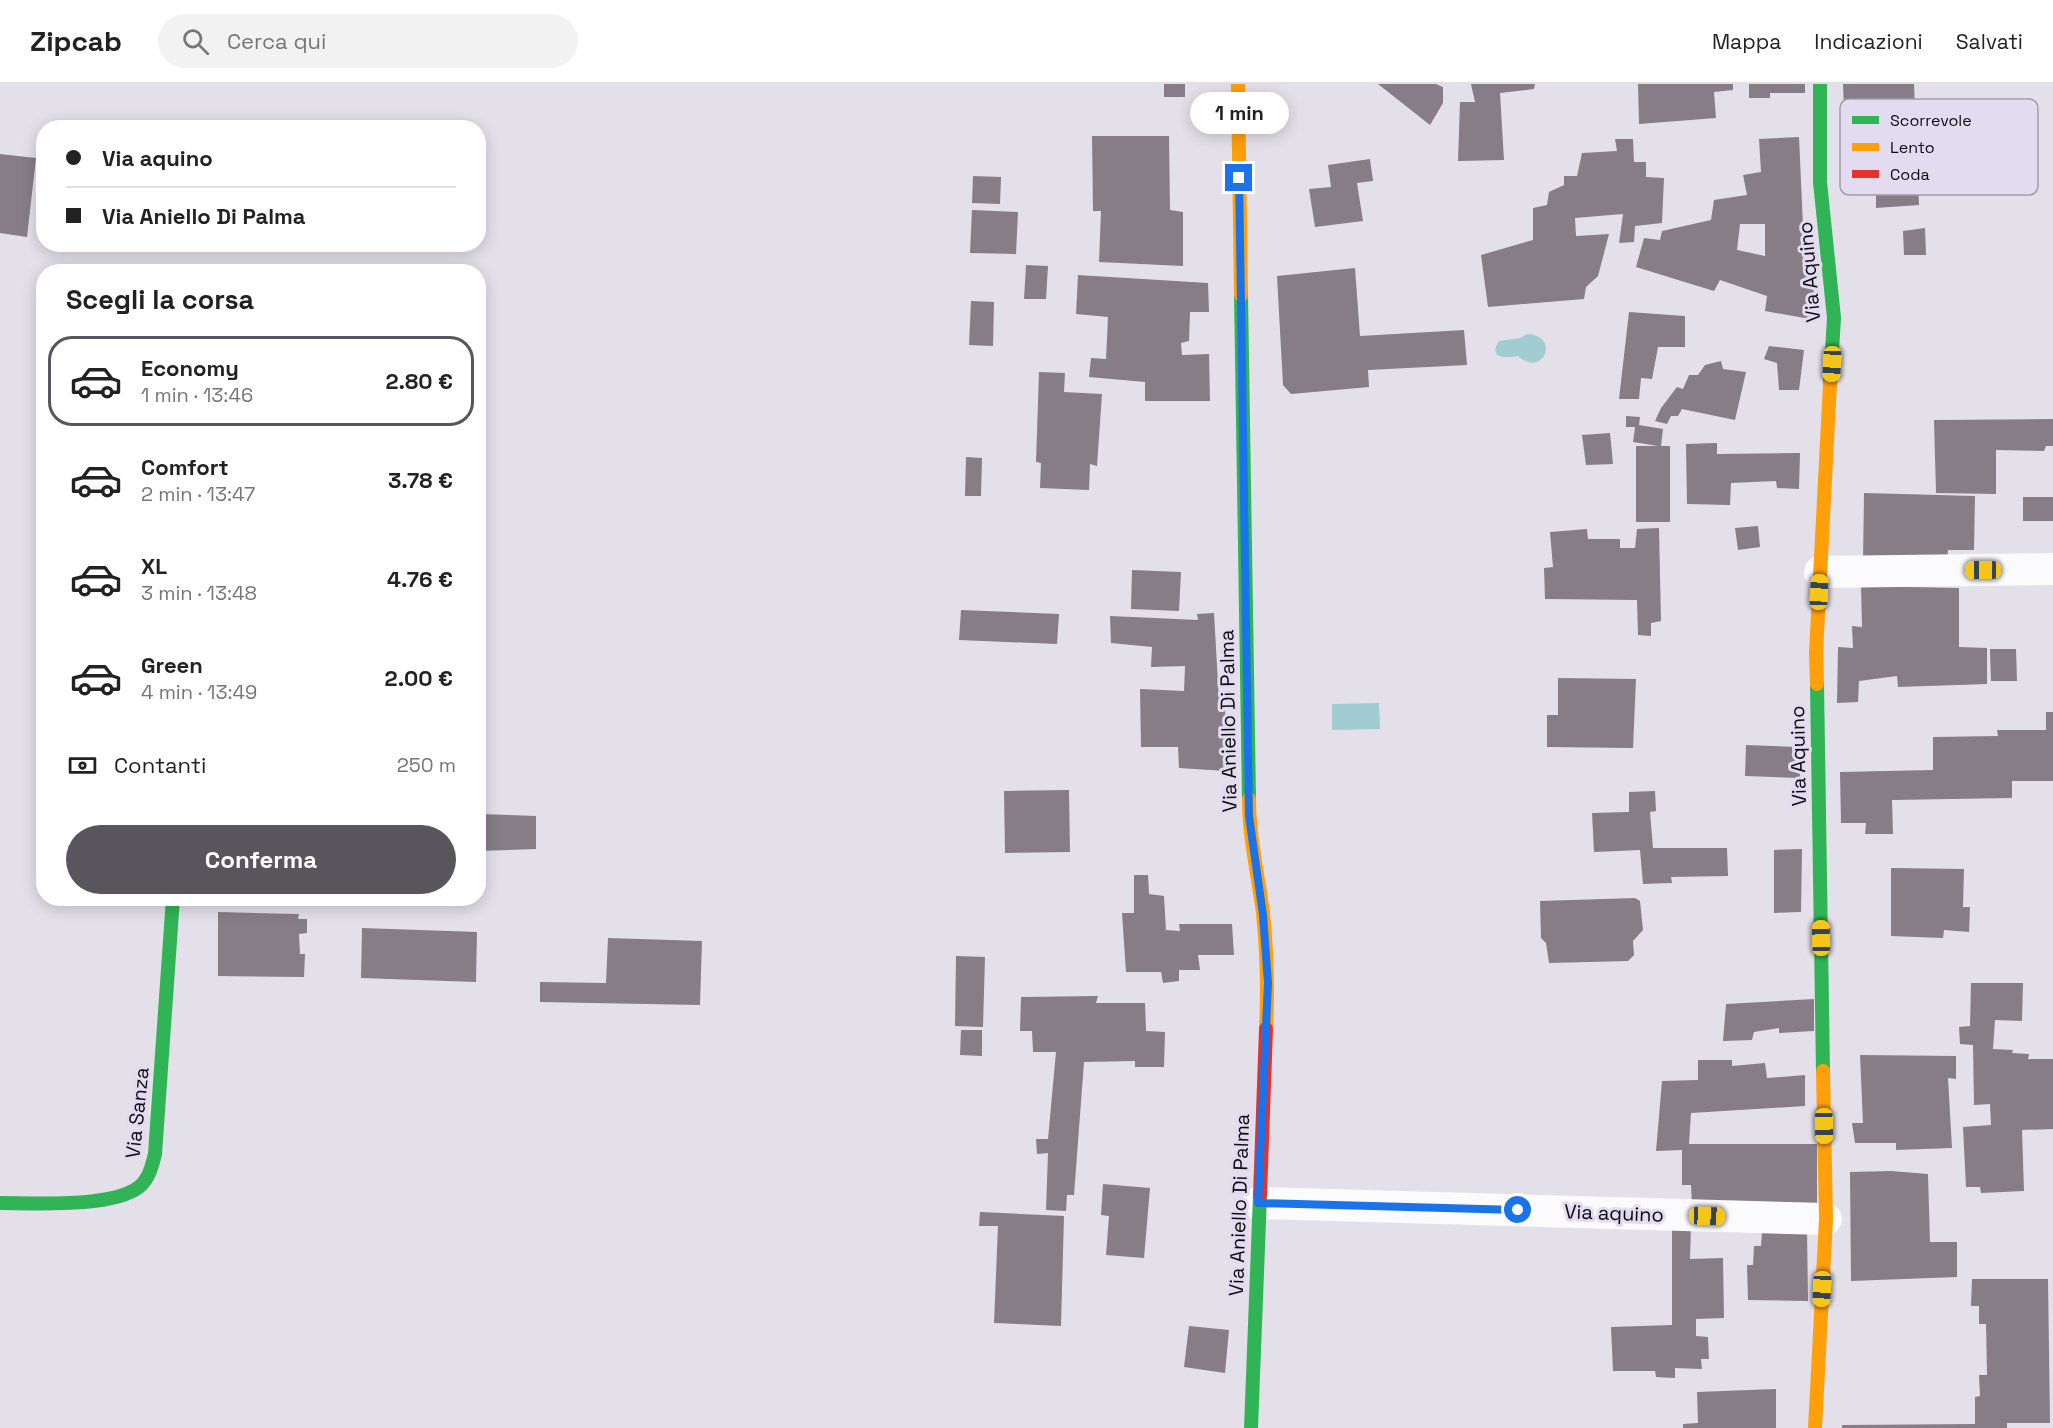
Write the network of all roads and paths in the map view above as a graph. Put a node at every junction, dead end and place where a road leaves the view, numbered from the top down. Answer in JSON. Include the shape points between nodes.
{"nodes":[{"id":1,"x":1238,"y":84,"type":"edge"},
{"id":2,"x":1820,"y":84,"type":"edge"},
{"id":3,"x":2053,"y":569,"type":"edge"},
{"id":4,"x":1820,"y":572,"type":"junction"},
{"id":5,"x":172,"y":906,"type":"edge"},
{"id":6,"x":0,"y":1203,"type":"edge"},
{"id":7,"x":1258,"y":1203,"type":"junction"},
{"id":8,"x":1826,"y":1219,"type":"junction"},
{"id":9,"x":1251,"y":1428,"type":"edge"},
{"id":10,"x":1815,"y":1428,"type":"edge"}],
"edges":[{"from":1,"to":7,"type":"street","name":"Via Aniello Di Palma","via":[[1249,816],[1268,983]]},
{"from":2,"to":4,"type":"street","name":"Via Aquino","via":[[1820,182],[1834,318]]},
{"from":3,"to":4,"type":"street"},
{"from":4,"to":8,"type":"street","name":"Via Aquino","via":[[1816,653]]},
{"from":5,"to":6,"type":"street","name":"Via Sanza","via":[[155,1154],[150,1173],[128,1194],[90,1200]]},
{"from":7,"to":8,"type":"street","name":"Via aquino"},
{"from":7,"to":9,"type":"street","name":"Via Aniello Di Palma"},
{"from":8,"to":10,"type":"street","name":"Via Aquino"}]}
